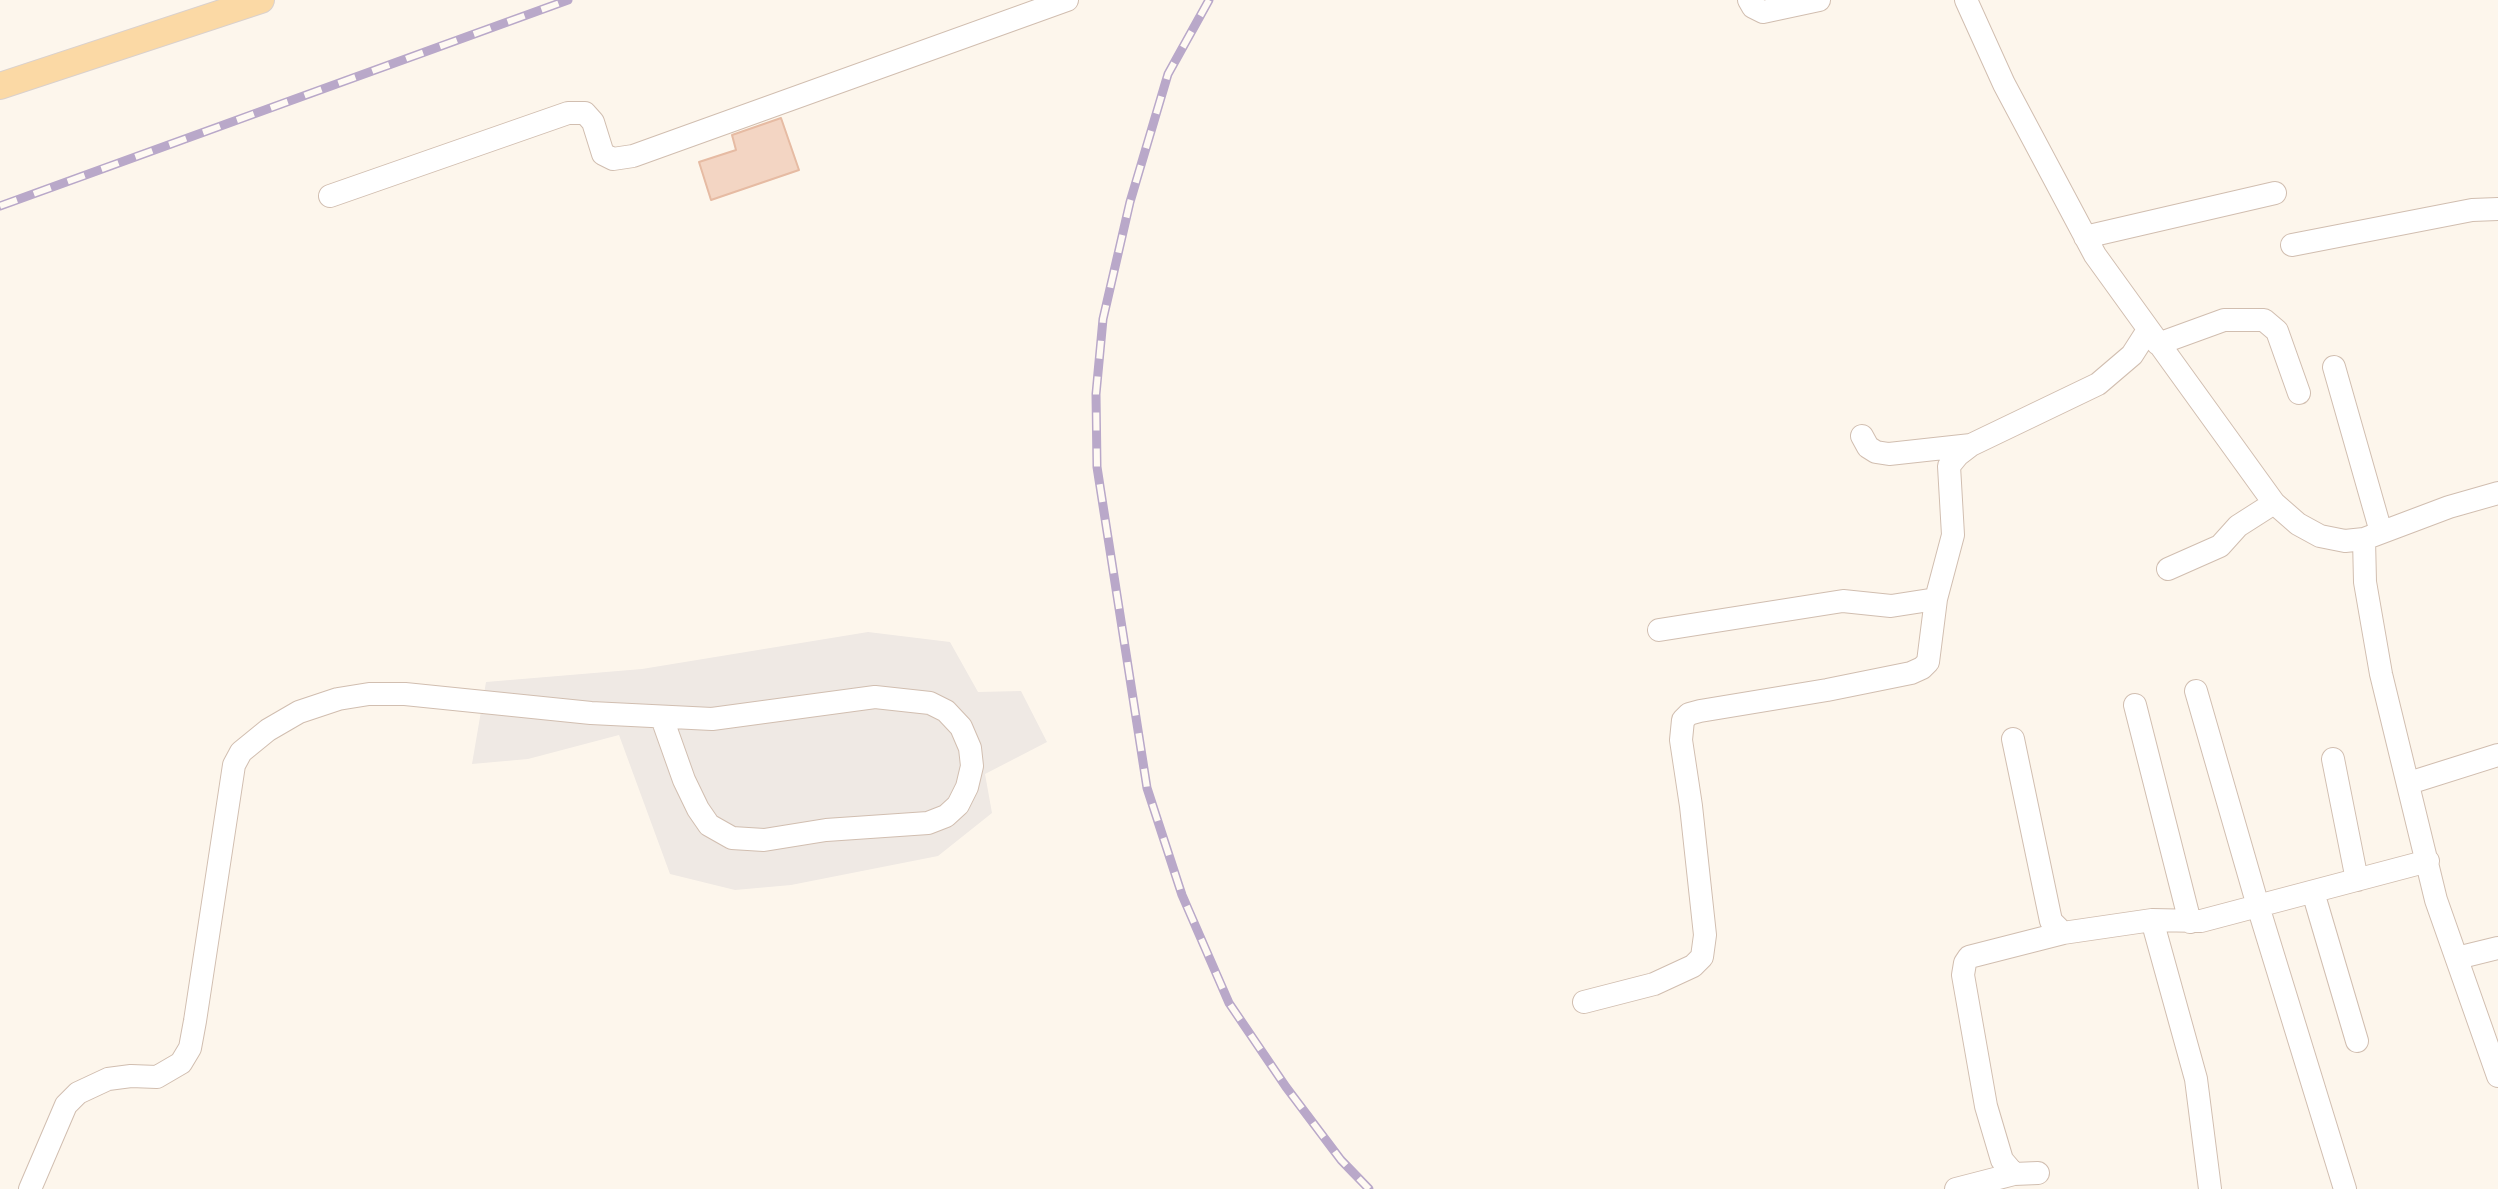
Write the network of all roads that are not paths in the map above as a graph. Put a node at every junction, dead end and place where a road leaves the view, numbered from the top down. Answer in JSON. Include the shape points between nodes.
{"nodes":[{"id":1,"x":261,"y":0,"type":"edge"},
{"id":2,"x":1067,"y":0,"type":"edge"},
{"id":3,"x":1749,"y":0,"type":"edge"},
{"id":4,"x":1819,"y":0,"type":"edge"},
{"id":5,"x":1966,"y":0,"type":"edge"},
{"id":6,"x":0,"y":86,"type":"edge"},
{"id":7,"x":2275,"y":193,"type":"dead end"},
{"id":8,"x":330,"y":196,"type":"dead end"},
{"id":9,"x":2498,"y":209,"type":"edge"},
{"id":10,"x":2085,"y":237,"type":"junction"},
{"id":11,"x":2292,"y":245,"type":"dead end"},
{"id":12,"x":2153,"y":337,"type":"junction"},
{"id":13,"x":2334,"y":367,"type":"dead end"},
{"id":14,"x":2299,"y":393,"type":"dead end"},
{"id":15,"x":1862,"y":436,"type":"dead end"},
{"id":16,"x":1971,"y":445,"type":"junction"},
{"id":17,"x":2498,"y":493,"type":"edge"},
{"id":18,"x":2274,"y":503,"type":"junction"},
{"id":19,"x":2372,"y":536,"type":"junction"},
{"id":20,"x":2168,"y":569,"type":"dead end"},
{"id":21,"x":1936,"y":599,"type":"junction"},
{"id":22,"x":1659,"y":630,"type":"dead end"},
{"id":23,"x":2196,"y":691,"type":"dead end"},
{"id":24,"x":2135,"y":705,"type":"dead end"},
{"id":25,"x":662,"y":718,"type":"junction"},
{"id":26,"x":2013,"y":739,"type":"dead end"},
{"id":27,"x":2498,"y":755,"type":"edge"},
{"id":28,"x":2333,"y":759,"type":"dead end"},
{"id":29,"x":2409,"y":783,"type":"junction"},
{"id":30,"x":2428,"y":861,"type":"junction"},
{"id":31,"x":2357,"y":880,"type":"junction"},
{"id":32,"x":2313,"y":892,"type":"junction"},
{"id":33,"x":2258,"y":906,"type":"junction"},
{"id":34,"x":2152,"y":920,"type":"junction"},
{"id":35,"x":2190,"y":922,"type":"junction"},
{"id":36,"x":2063,"y":933,"type":"junction"},
{"id":37,"x":2498,"y":948,"type":"edge"},
{"id":38,"x":2457,"y":958,"type":"junction"},
{"id":39,"x":1584,"y":1002,"type":"dead end"},
{"id":40,"x":2357,"y":1041,"type":"dead end"},
{"id":41,"x":2498,"y":1076,"type":"edge"},
{"id":42,"x":2038,"y":1173,"type":"dead end"},
{"id":43,"x":2014,"y":1174,"type":"junction"},
{"id":44,"x":30,"y":1189,"type":"edge"},
{"id":45,"x":1956,"y":1189,"type":"edge"},
{"id":46,"x":2210,"y":1189,"type":"edge"},
{"id":47,"x":2345,"y":1189,"type":"edge"}],
"edges":[{"from":1,"to":6,"type":"main road"},
{"from":2,"to":8,"type":"street","via":[[633,156],[613,159],[603,154],[593,122],[585,113],[568,113]]},
{"from":3,"to":4,"type":"street","via":[[1763,12]]},
{"from":5,"to":10,"type":"street"},
{"from":7,"to":10,"type":"street"},
{"from":9,"to":11,"type":"street"},
{"from":10,"to":12,"type":"street"},
{"from":12,"to":14,"type":"street","via":[[2224,320],[2264,320],[2277,331]]},
{"from":12,"to":16,"type":"street","via":[[2098,384]]},
{"from":12,"to":18,"type":"street"},
{"from":13,"to":19,"type":"street"},
{"from":15,"to":16,"type":"street","via":[[1868,447],[1889,454]]},
{"from":16,"to":21,"type":"street","via":[[1949,466],[1953,535]]},
{"from":17,"to":19,"type":"street"},
{"from":18,"to":19,"type":"street","via":[[2320,536],[2345,541]]},
{"from":18,"to":20,"type":"street","via":[[2247,519],[2220,546]]},
{"from":19,"to":29,"type":"street","via":[[2365,582],[2381,674]]},
{"from":21,"to":22,"type":"street","via":[[1891,606],[1843,601]]},
{"from":21,"to":39,"type":"street","via":[[1928,662],[1922,668],[1700,711],[1683,720],[1681,740],[1705,935],[1702,957],[1654,984]]},
{"from":23,"to":33,"type":"street"},
{"from":24,"to":35,"type":"street"},
{"from":25,"to":25,"type":"street","via":[[698,809],[709,825],[732,838],[764,840],[928,823],[958,805],[972,766],[961,727],[930,703],[875,697],[712,719]]},
{"from":25,"to":44,"type":"street","via":[[369,694],[299,712],[268,730],[241,752],[234,765],[190,1048],[181,1063],[157,1077],[108,1079],[78,1093],[66,1105]]},
{"from":26,"to":36,"type":"street","via":[[2051,921]]},
{"from":27,"to":29,"type":"street"},
{"from":28,"to":31,"type":"street"},
{"from":29,"to":30,"type":"street"},
{"from":30,"to":31,"type":"street"},
{"from":30,"to":38,"type":"street"},
{"from":31,"to":32,"type":"street"},
{"from":32,"to":33,"type":"street"},
{"from":32,"to":40,"type":"street"},
{"from":33,"to":35,"type":"street"},
{"from":33,"to":47,"type":"street"},
{"from":34,"to":35,"type":"street"},
{"from":34,"to":36,"type":"street"},
{"from":34,"to":46,"type":"street","via":[[2196,1079]]},
{"from":36,"to":43,"type":"street","via":[[1969,957],[1965,963],[1986,1106],[2002,1160]]},
{"from":37,"to":38,"type":"street"},
{"from":38,"to":41,"type":"street"},
{"from":42,"to":43,"type":"street"},
{"from":43,"to":45,"type":"street"}]}
